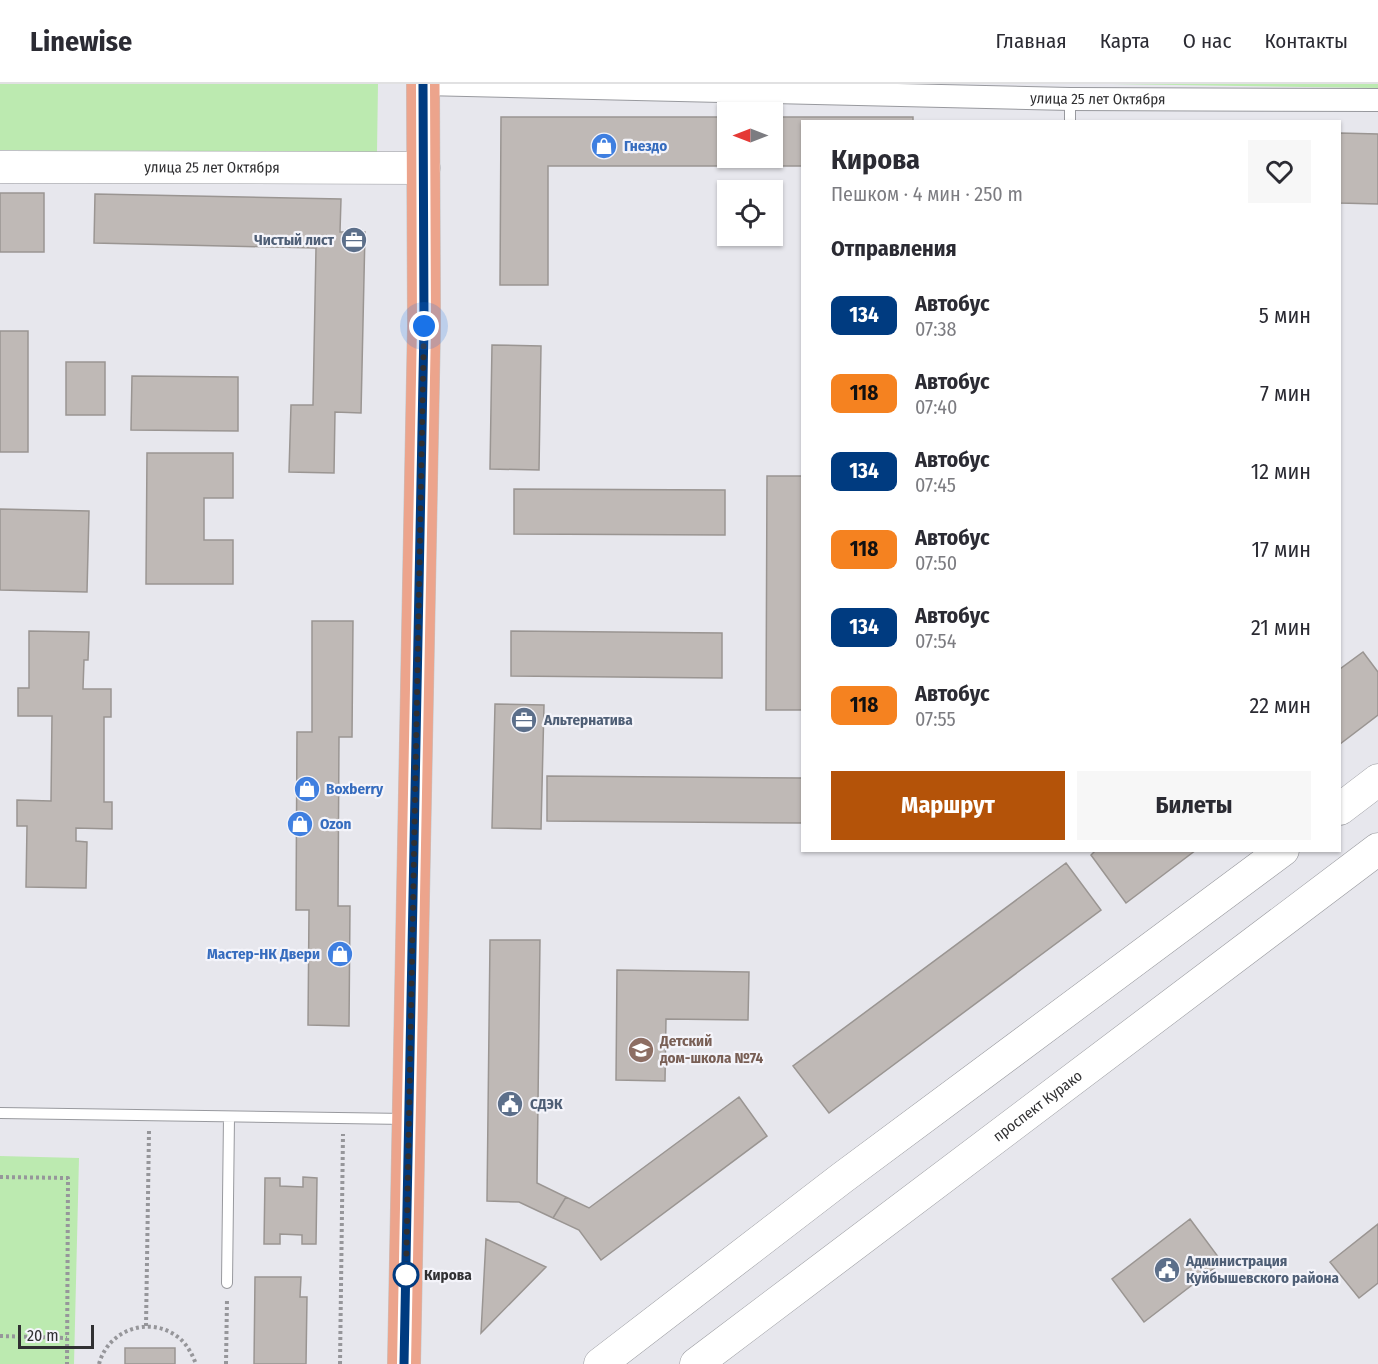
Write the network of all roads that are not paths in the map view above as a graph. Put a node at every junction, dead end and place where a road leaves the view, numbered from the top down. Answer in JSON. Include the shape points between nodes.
{"nodes":[{"id":1,"x":423,"y":84,"type":"edge"},
{"id":2,"x":1070,"y":99,"type":"junction"},
{"id":3,"x":1378,"y":100,"type":"edge"},
{"id":4,"x":1070,"y":120,"type":"edge"},
{"id":5,"x":0,"y":167,"type":"edge"},
{"id":6,"x":424,"y":168,"type":"junction"},
{"id":7,"x":1378,"y":780,"type":"edge"},
{"id":8,"x":1341,"y":808,"type":"edge"},
{"id":9,"x":1378,"y":849,"type":"edge"},
{"id":10,"x":1281,"y":852,"type":"edge"},
{"id":11,"x":0,"y":1113,"type":"edge"},
{"id":12,"x":229,"y":1117,"type":"junction"},
{"id":13,"x":409,"y":1119,"type":"junction"},
{"id":14,"x":227,"y":1283,"type":"road end"},
{"id":15,"x":404,"y":1364,"type":"edge"},
{"id":16,"x":600,"y":1364,"type":"edge"},
{"id":17,"x":696,"y":1364,"type":"edge"}],
"edges":[{"from":1,"to":2,"type":"street","name":"улица 25 лет Октября"},
{"from":1,"to":6,"type":"main road"},
{"from":2,"to":3,"type":"street","name":"улица 25 лет Октября"},
{"from":2,"to":4,"type":"lane"},
{"from":5,"to":6,"type":"main road","name":"улица 25 лет Октября"},
{"from":6,"to":13,"type":"main road"},
{"from":7,"to":8,"type":"main road"},
{"from":9,"to":17,"type":"main road","name":"проспект Курако"},
{"from":10,"to":16,"type":"main road","via":[[842,1178]]},
{"from":11,"to":12,"type":"lane"},
{"from":12,"to":13,"type":"lane"},
{"from":12,"to":14,"type":"lane"},
{"from":13,"to":15,"type":"main road"}]}
